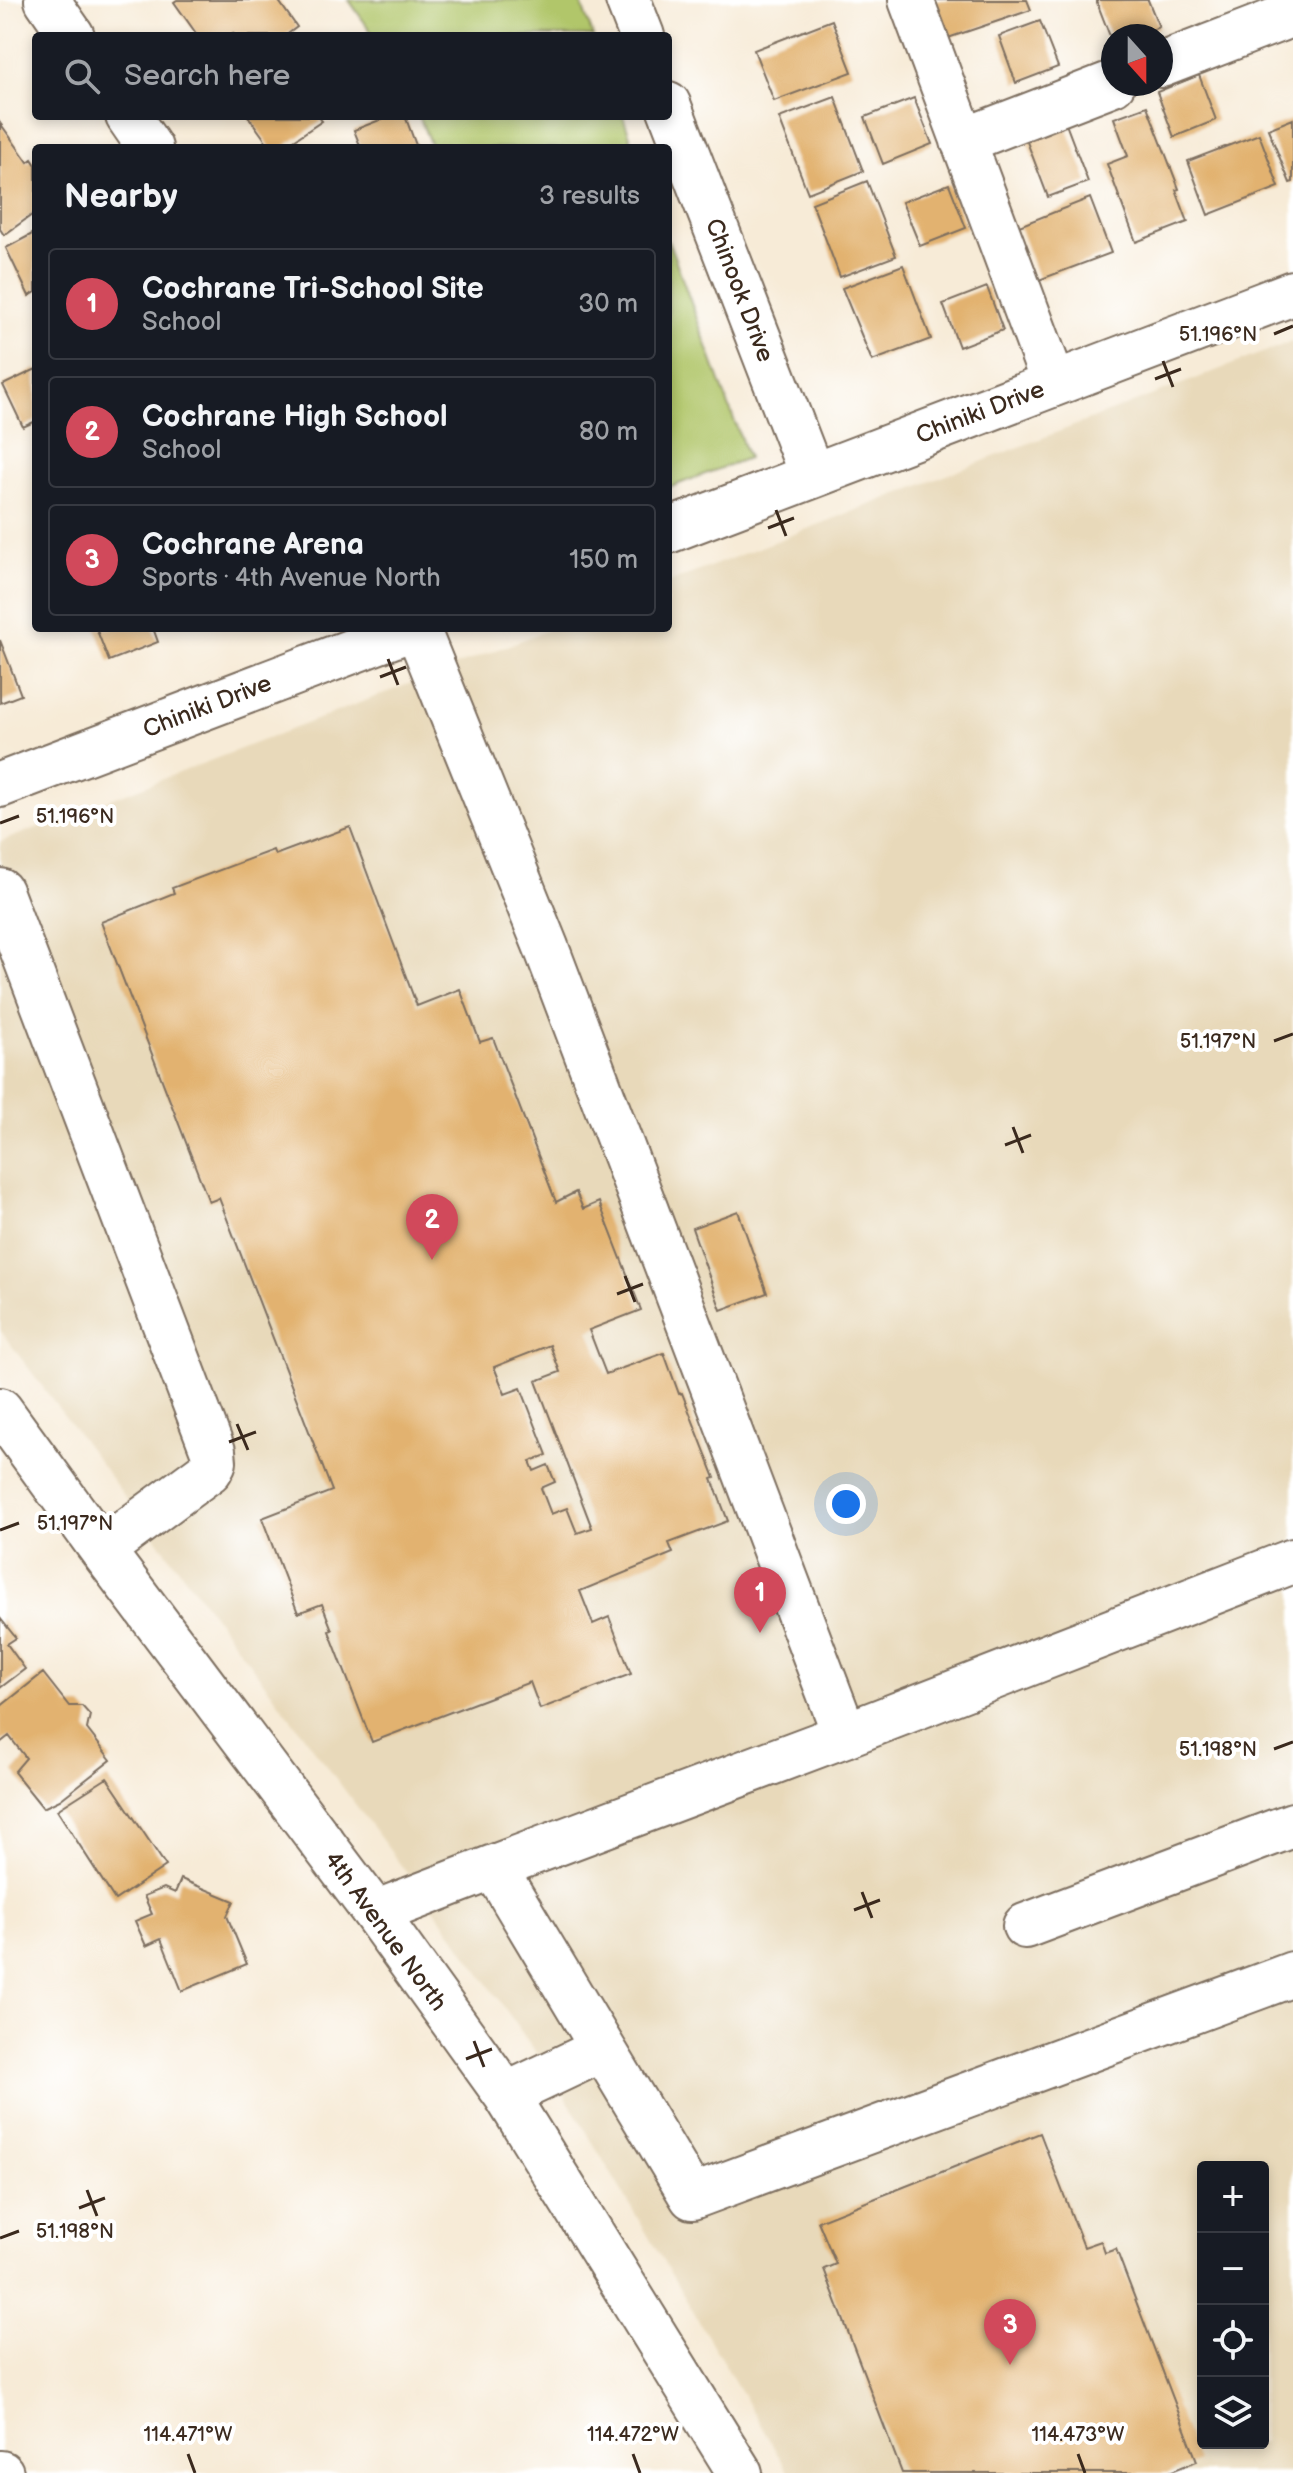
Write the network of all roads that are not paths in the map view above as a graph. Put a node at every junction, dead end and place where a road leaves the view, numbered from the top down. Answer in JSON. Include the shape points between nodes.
{"nodes":[{"id":1,"x":47,"y":0,"type":"edge"},
{"id":2,"x":911,"y":0,"type":"edge"},
{"id":3,"x":1293,"y":14,"type":"edge"},
{"id":4,"x":69,"y":32,"type":"edge"},
{"id":5,"x":1173,"y":60,"type":"edge"},
{"id":6,"x":1101,"y":88,"type":"edge"},
{"id":7,"x":672,"y":114,"type":"edge"},
{"id":8,"x":131,"y":120,"type":"edge"},
{"id":9,"x":963,"y":141,"type":"junction"},
{"id":10,"x":147,"y":144,"type":"edge"},
{"id":11,"x":1293,"y":293,"type":"edge"},
{"id":12,"x":1054,"y":384,"type":"junction"},
{"id":13,"x":812,"y":476,"type":"junction"},
{"id":14,"x":672,"y":529,"type":"edge"},
{"id":15,"x":392,"y":632,"type":"edge"},
{"id":16,"x":417,"y":632,"type":"edge"},
{"id":17,"x":358,"y":638,"type":"edge"},
{"id":18,"x":0,"y":785,"type":"edge"},
{"id":19,"x":0,"y":891,"type":"edge"},
{"id":20,"x":0,"y":1410,"type":"edge"},
{"id":21,"x":102,"y":1550,"type":"junction"},
{"id":22,"x":1293,"y":1561,"type":"edge"},
{"id":23,"x":845,"y":1735,"type":"junction"},
{"id":24,"x":1293,"y":1825,"type":"edge"},
{"id":25,"x":494,"y":1867,"type":"junction"},
{"id":26,"x":375,"y":1913,"type":"junction"},
{"id":27,"x":1025,"y":1926,"type":"dead end"},
{"id":28,"x":1293,"y":1974,"type":"edge"},
{"id":29,"x":603,"y":2049,"type":"junction"},
{"id":30,"x":506,"y":2095,"type":"junction"},
{"id":31,"x":740,"y":2473,"type":"edge"}],
"edges":[{"from":1,"to":4,"type":"street"},
{"from":2,"to":9,"type":"street"},
{"from":3,"to":5,"type":"street"},
{"from":6,"to":9,"type":"street"},
{"from":7,"to":13,"type":"street","name":"Chinook Drive"},
{"from":8,"to":10,"type":"street"},
{"from":9,"to":12,"type":"street"},
{"from":11,"to":12,"type":"street","name":"Chiniki Drive"},
{"from":12,"to":13,"type":"street","name":"Chiniki Drive"},
{"from":13,"to":14,"type":"street","name":"Chiniki Drive"},
{"from":15,"to":17,"type":"street","name":"Chiniki Drive"},
{"from":16,"to":23,"type":"street","via":[[549,955]]},
{"from":17,"to":18,"type":"street","name":"Chiniki Drive"},
{"from":19,"to":21,"type":"street","via":[[213,1451],[210,1470]]},
{"from":20,"to":21,"type":"street","name":"4th Avenue North"},
{"from":21,"to":26,"type":"street","name":"4th Avenue North"},
{"from":22,"to":23,"type":"street"},
{"from":23,"to":25,"type":"street"},
{"from":24,"to":27,"type":"street"},
{"from":25,"to":26,"type":"street"},
{"from":25,"to":29,"type":"street"},
{"from":26,"to":30,"type":"street","name":"4th Avenue North"},
{"from":28,"to":29,"type":"street","via":[[692,2197]]},
{"from":29,"to":30,"type":"street"},
{"from":30,"to":31,"type":"street","name":"4th Avenue North"}]}
